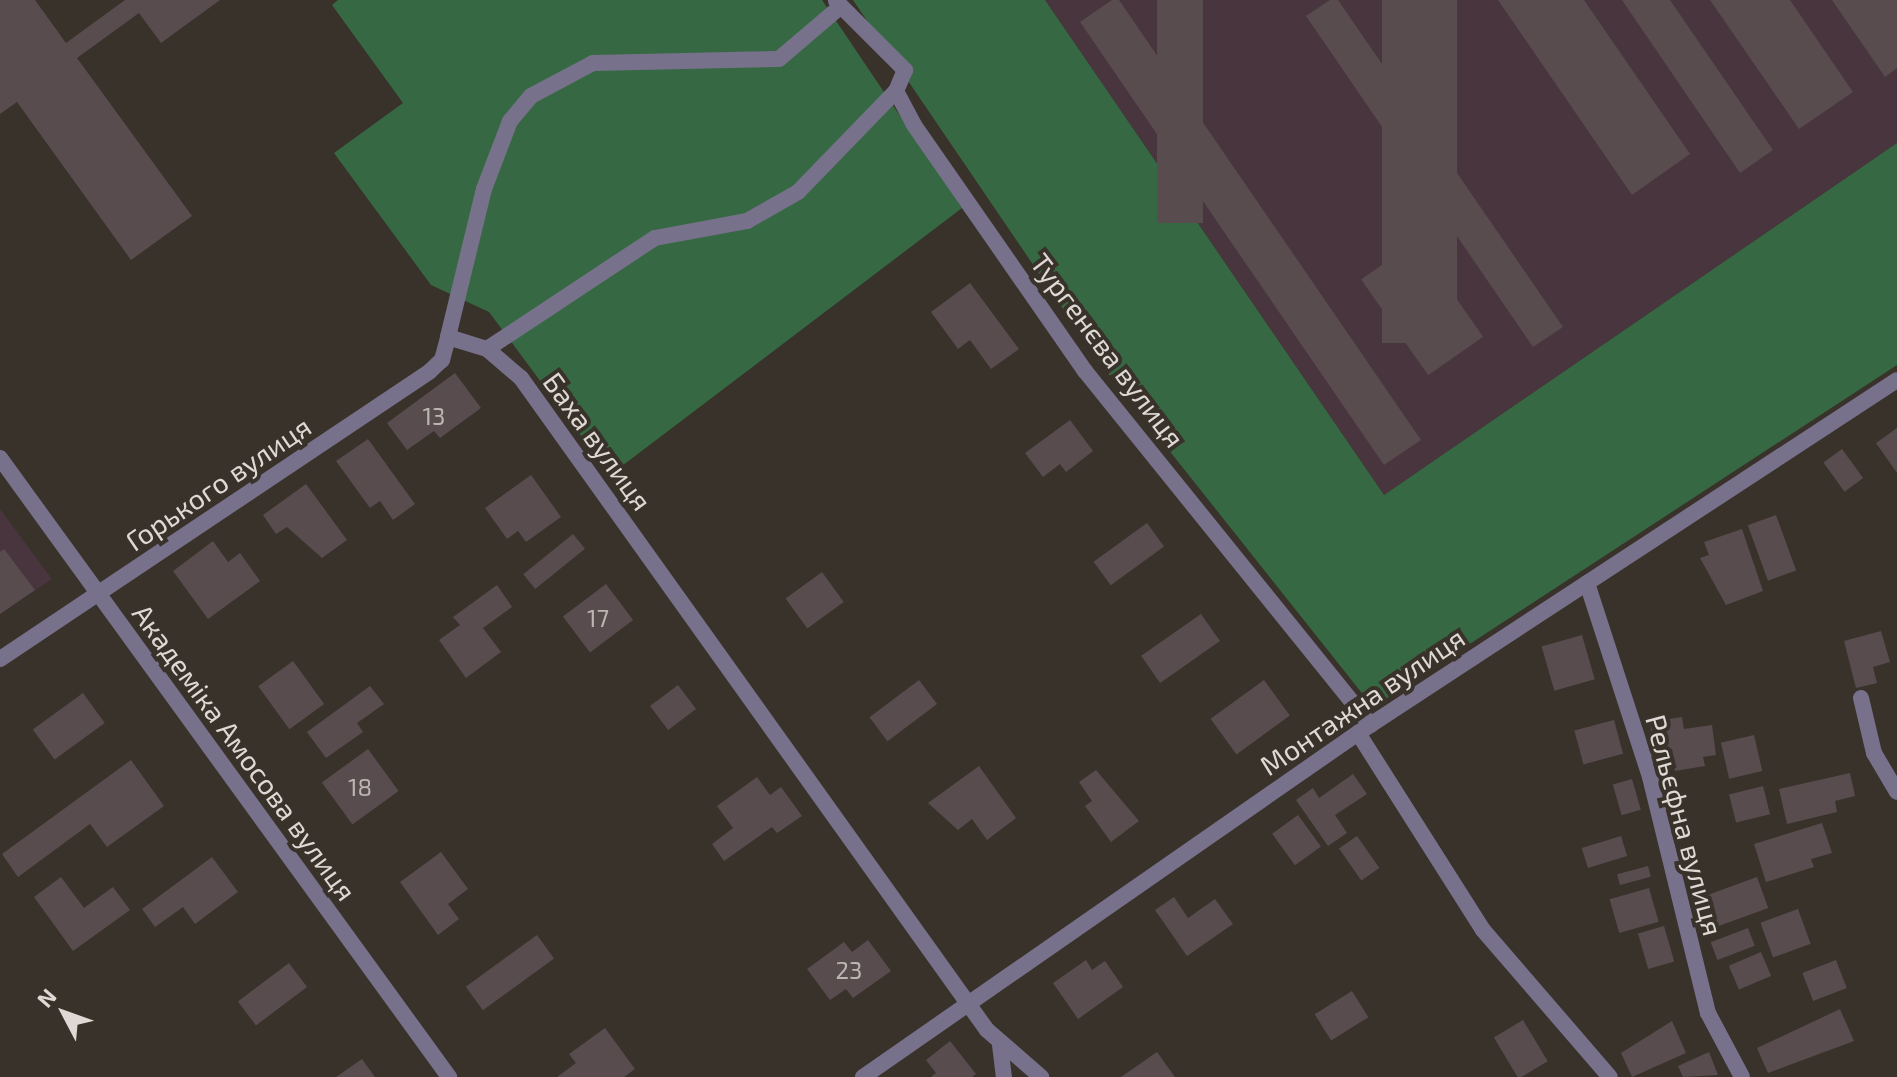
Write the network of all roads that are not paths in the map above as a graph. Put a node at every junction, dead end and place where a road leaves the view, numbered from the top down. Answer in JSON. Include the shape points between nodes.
{"nodes":[{"id":1,"x":838,"y":4,"type":"edge"},
{"id":2,"x":896,"y":91,"type":"junction"},
{"id":3,"x":448,"y":337,"type":"junction"},
{"id":4,"x":487,"y":349,"type":"junction"},
{"id":5,"x":1897,"y":380,"type":"edge"},
{"id":6,"x":0,"y":458,"type":"edge"},
{"id":7,"x":1587,"y":583,"type":"junction"},
{"id":8,"x":98,"y":594,"type":"junction"},
{"id":9,"x":0,"y":659,"type":"edge"},
{"id":10,"x":1861,"y":698,"type":"dead end"},
{"id":11,"x":1364,"y":729,"type":"junction"},
{"id":12,"x":1897,"y":792,"type":"edge"},
{"id":13,"x":968,"y":1002,"type":"junction"},
{"id":14,"x":1000,"y":1045,"type":"junction"},
{"id":15,"x":449,"y":1077,"type":"edge"},
{"id":16,"x":863,"y":1077,"type":"edge"},
{"id":17,"x":1004,"y":1077,"type":"edge"},
{"id":18,"x":1041,"y":1077,"type":"edge"},
{"id":19,"x":1610,"y":1077,"type":"edge"},
{"id":20,"x":1742,"y":1077,"type":"edge"}],
"edges":[{"from":1,"to":2,"type":"street","name":"Тургенєва вулиця","via":[[905,70]]},
{"from":1,"to":3,"type":"street","via":[[779,59],[593,63],[531,96],[510,121],[484,189]]},
{"from":2,"to":4,"type":"street","via":[[798,192],[747,221],[655,238]]},
{"from":2,"to":11,"type":"street","name":"Тургенєва вулиця","via":[[1085,371]]},
{"from":3,"to":4,"type":"street","name":"Баха вулиця"},
{"from":3,"to":8,"type":"street","name":"Горького вулиця","via":[[442,360],[429,372]]},
{"from":4,"to":13,"type":"street","name":"Баха вулиця","via":[[521,378]]},
{"from":5,"to":7,"type":"street","name":"Монтажна вулиця"},
{"from":6,"to":8,"type":"street","name":"Академіка Амосова вулиця"},
{"from":7,"to":11,"type":"street","name":"Монтажна вулиця"},
{"from":7,"to":20,"type":"street","name":"Рельєфна вулиця","via":[[1650,777],[1708,1013]]},
{"from":8,"to":9,"type":"street","name":"Горького вулиця"},
{"from":8,"to":15,"type":"street","name":"Академіка Амосова вулиця"},
{"from":10,"to":12,"type":"street","via":[[1874,753]]},
{"from":11,"to":13,"type":"street","name":"Монтажна вулиця"},
{"from":11,"to":19,"type":"street","via":[[1483,930]]},
{"from":13,"to":14,"type":"street","name":"Баха вулиця"},
{"from":13,"to":16,"type":"street","name":"Монтажна вулиця"},
{"from":14,"to":17,"type":"street"},
{"from":14,"to":18,"type":"street","name":"Баха вулиця"}]}
